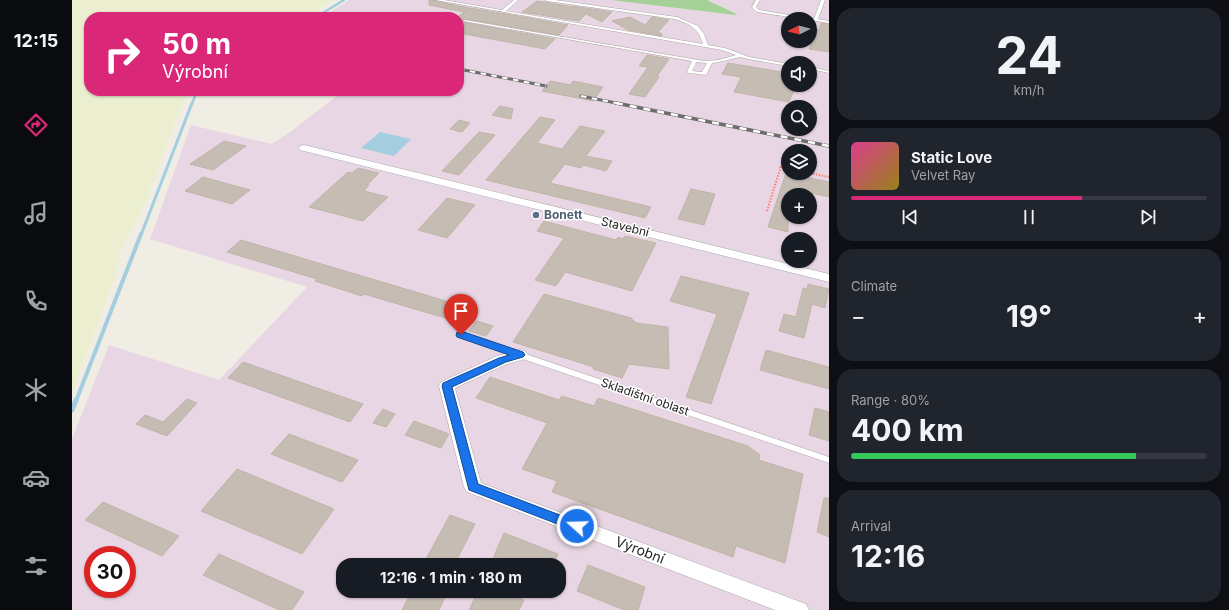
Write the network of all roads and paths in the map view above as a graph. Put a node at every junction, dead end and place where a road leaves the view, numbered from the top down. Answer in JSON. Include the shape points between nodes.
{"nodes":[{"id":1,"x":437,"y":0,"type":"edge"},
{"id":2,"x":516,"y":0,"type":"edge"},
{"id":3,"x":547,"y":0,"type":"edge"},
{"id":4,"x":758,"y":0,"type":"edge"},
{"id":5,"x":823,"y":0,"type":"edge"},
{"id":6,"x":503,"y":11,"type":"junction"},
{"id":7,"x":781,"y":15,"type":"edge"},
{"id":8,"x":817,"y":17,"type":"edge"},
{"id":9,"x":817,"y":20,"type":"edge"},
{"id":10,"x":465,"y":21,"type":"dead end"},
{"id":11,"x":829,"y":22,"type":"edge"},
{"id":12,"x":706,"y":46,"type":"junction"},
{"id":13,"x":741,"y":55,"type":"junction"},
{"id":14,"x":695,"y":60,"type":"junction"},
{"id":15,"x":710,"y":62,"type":"junction"},
{"id":16,"x":781,"y":63,"type":"edge"},
{"id":17,"x":817,"y":69,"type":"edge"},
{"id":18,"x":829,"y":72,"type":"edge"},
{"id":19,"x":304,"y":148,"type":"dead end"},
{"id":20,"x":781,"y":166,"type":"edge"},
{"id":21,"x":817,"y":174,"type":"edge"},
{"id":22,"x":829,"y":177,"type":"edge"},
{"id":23,"x":767,"y":211,"type":"dead end"},
{"id":24,"x":829,"y":278,"type":"edge"},
{"id":25,"x":461,"y":335,"type":"dead end"},
{"id":26,"x":520,"y":355,"type":"junction"},
{"id":27,"x":829,"y":460,"type":"edge"},
{"id":28,"x":799,"y":610,"type":"edge"}],
"edges":[{"from":1,"to":6,"type":"lane"},
{"from":2,"to":6,"type":"lane"},
{"from":3,"to":12,"type":"lane","via":[[676,18],[702,31]]},
{"from":4,"to":7,"type":"lane","via":[[754,7],[758,11]]},
{"from":5,"to":8,"type":"lane"},
{"from":6,"to":12,"type":"lane"},
{"from":9,"to":11,"type":"lane"},
{"from":10,"to":14,"type":"lane"},
{"from":12,"to":13,"type":"lane","via":[[730,50]]},
{"from":13,"to":15,"type":"lane"},
{"from":13,"to":16,"type":"lane"},
{"from":14,"to":15,"type":"lane"},
{"from":14,"to":15,"type":"lane","via":[[689,72],[704,74]]},
{"from":17,"to":18,"type":"lane"},
{"from":19,"to":24,"type":"street","name":"Stavební"},
{"from":20,"to":23,"type":"path"},
{"from":21,"to":22,"type":"path"},
{"from":25,"to":26,"type":"lane","name":"Skladištní oblast"},
{"from":26,"to":27,"type":"lane","name":"Skladištní oblast"},
{"from":26,"to":28,"type":"street","name":"Výrobní","via":[[502,360],[447,386],[473,487]]}]}
